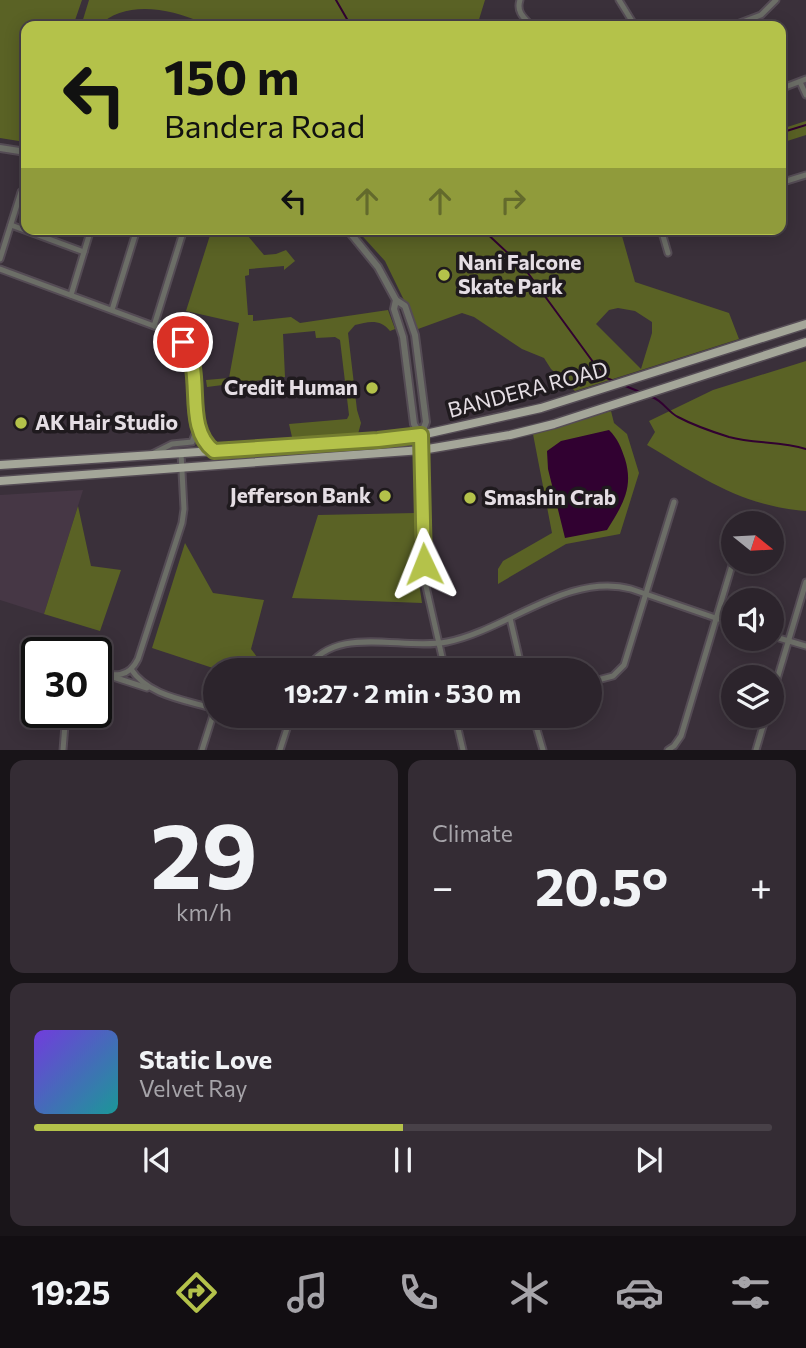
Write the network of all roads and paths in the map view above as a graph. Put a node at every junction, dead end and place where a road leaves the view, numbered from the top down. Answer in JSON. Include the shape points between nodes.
{"nodes":[{"id":1,"x":520,"y":0,"type":"edge"},
{"id":2,"x":619,"y":0,"type":"edge"},
{"id":3,"x":776,"y":0,"type":"edge"},
{"id":4,"x":527,"y":21,"type":"edge"},
{"id":5,"x":632,"y":21,"type":"edge"},
{"id":6,"x":745,"y":21,"type":"edge"},
{"id":7,"x":803,"y":81,"type":"edge"},
{"id":8,"x":786,"y":87,"type":"edge"},
{"id":9,"x":806,"y":95,"type":"edge"},
{"id":10,"x":0,"y":148,"type":"edge"},
{"id":11,"x":21,"y":151,"type":"edge"},
{"id":12,"x":806,"y":175,"type":"edge"},
{"id":13,"x":786,"y":181,"type":"edge"},
{"id":14,"x":21,"y":192,"type":"edge"},
{"id":15,"x":11,"y":225,"type":"junction"},
{"id":16,"x":21,"y":229,"type":"edge"},
{"id":17,"x":37,"y":235,"type":"edge"},
{"id":18,"x":90,"y":235,"type":"edge"},
{"id":19,"x":135,"y":235,"type":"edge"},
{"id":20,"x":182,"y":235,"type":"edge"},
{"id":21,"x":352,"y":235,"type":"edge"},
{"id":22,"x":663,"y":235,"type":"edge"},
{"id":23,"x":84,"y":253,"type":"junction"},
{"id":24,"x":668,"y":253,"type":"dead end"},
{"id":25,"x":0,"y":259,"type":"edge"},
{"id":26,"x":0,"y":269,"type":"edge"},
{"id":27,"x":71,"y":295,"type":"junction"},
{"id":28,"x":396,"y":300,"type":"junction"},
{"id":29,"x":112,"y":310,"type":"junction"},
{"id":30,"x":806,"y":324,"type":"edge"},
{"id":31,"x":154,"y":326,"type":"junction"},
{"id":32,"x":806,"y":341,"type":"edge"},
{"id":33,"x":200,"y":349,"type":"dead end"},
{"id":34,"x":191,"y":354,"type":"junction"},
{"id":35,"x":693,"y":361,"type":"junction"},
{"id":36,"x":698,"y":377,"type":"junction"},
{"id":37,"x":199,"y":423,"type":"junction"},
{"id":38,"x":421,"y":435,"type":"junction"},
{"id":39,"x":422,"y":450,"type":"junction"},
{"id":40,"x":214,"y":451,"type":"junction"},
{"id":41,"x":181,"y":453,"type":"junction"},
{"id":42,"x":150,"y":455,"type":"junction"},
{"id":43,"x":0,"y":465,"type":"edge"},
{"id":44,"x":182,"y":469,"type":"junction"},
{"id":45,"x":0,"y":481,"type":"edge"},
{"id":46,"x":674,"y":502,"type":"dead end"},
{"id":47,"x":729,"y":574,"type":"edge"},
{"id":48,"x":806,"y":582,"type":"edge"},
{"id":49,"x":646,"y":594,"type":"junction"},
{"id":50,"x":510,"y":618,"type":"junction"},
{"id":51,"x":716,"y":619,"type":"junction"},
{"id":52,"x":721,"y":620,"type":"edge"},
{"id":53,"x":784,"y":640,"type":"edge"},
{"id":54,"x":788,"y":641,"type":"junction"},
{"id":55,"x":439,"y":643,"type":"junction"},
{"id":56,"x":806,"y":646,"type":"edge"},
{"id":57,"x":317,"y":658,"type":"edge"},
{"id":58,"x":442,"y":658,"type":"edge"},
{"id":59,"x":519,"y":658,"type":"edge"},
{"id":60,"x":781,"y":665,"type":"edge"},
{"id":61,"x":131,"y":669,"type":"junction"},
{"id":62,"x":112,"y":676,"type":"edge"},
{"id":63,"x":112,"y":676,"type":"edge"},
{"id":64,"x":602,"y":679,"type":"edge"},
{"id":65,"x":150,"y":689,"type":"junction"},
{"id":66,"x":203,"y":705,"type":"edge"},
{"id":67,"x":65,"y":728,"type":"edge"},
{"id":68,"x":209,"y":728,"type":"edge"},
{"id":69,"x":287,"y":728,"type":"edge"},
{"id":70,"x":458,"y":728,"type":"edge"},
{"id":71,"x":537,"y":728,"type":"edge"},
{"id":72,"x":762,"y":728,"type":"edge"},
{"id":73,"x":64,"y":750,"type":"edge"},
{"id":74,"x":202,"y":750,"type":"edge"},
{"id":75,"x":280,"y":750,"type":"edge"},
{"id":76,"x":463,"y":750,"type":"edge"},
{"id":77,"x":543,"y":750,"type":"edge"},
{"id":78,"x":668,"y":750,"type":"edge"},
{"id":79,"x":756,"y":750,"type":"edge"}],
"edges":[{"from":1,"to":4,"type":"street","via":[[518,7]]},
{"from":2,"to":5,"type":"street"},
{"from":3,"to":6,"type":"street","via":[[761,15]]},
{"from":7,"to":8,"type":"street"},
{"from":7,"to":9,"type":"street"},
{"from":10,"to":11,"type":"street"},
{"from":12,"to":13,"type":"street"},
{"from":14,"to":15,"type":"street"},
{"from":15,"to":16,"type":"street"},
{"from":15,"to":25,"type":"street"},
{"from":17,"to":23,"type":"street"},
{"from":18,"to":23,"type":"street"},
{"from":19,"to":29,"type":"street"},
{"from":20,"to":31,"type":"street"},
{"from":21,"to":28,"type":"street","via":[[378,267]]},
{"from":22,"to":24,"type":"street"},
{"from":23,"to":27,"type":"street"},
{"from":26,"to":27,"type":"street"},
{"from":27,"to":29,"type":"street"},
{"from":28,"to":38,"type":"street","via":[[414,424]]},
{"from":28,"to":38,"type":"street","via":[[405,306],[415,335],[426,422]]},
{"from":29,"to":31,"type":"street"},
{"from":30,"to":35,"type":"main road","name":"BANDERA ROAD"},
{"from":31,"to":34,"type":"street","via":[[178,337]]},
{"from":32,"to":36,"type":"main road","name":"BANDERA ROAD"},
{"from":33,"to":34,"type":"street"},
{"from":34,"to":37,"type":"street"},
{"from":35,"to":36,"type":"main road"},
{"from":35,"to":38,"type":"main road","name":"BANDERA ROAD","via":[[494,420]]},
{"from":36,"to":39,"type":"main road","name":"BANDERA ROAD","via":[[554,424]]},
{"from":37,"to":40,"type":"street","via":[[203,440]]},
{"from":37,"to":42,"type":"street","via":[[192,442],[172,444]]},
{"from":38,"to":39,"type":"street"},
{"from":38,"to":40,"type":"main road","name":"BANDERA ROAD"},
{"from":39,"to":44,"type":"main road","name":"BANDERA ROAD"},
{"from":39,"to":55,"type":"street","via":[[425,582]]},
{"from":40,"to":41,"type":"main road","name":"BANDERA ROAD"},
{"from":41,"to":42,"type":"main road","name":"BANDERA ROAD"},
{"from":41,"to":44,"type":"street"},
{"from":42,"to":43,"type":"main road","name":"BANDERA ROAD"},
{"from":44,"to":45,"type":"main road","name":"BANDERA ROAD"},
{"from":44,"to":61,"type":"street","via":[[181,526],[141,652]]},
{"from":46,"to":49,"type":"street"},
{"from":47,"to":51,"type":"street"},
{"from":48,"to":54,"type":"street"},
{"from":49,"to":50,"type":"street","via":[[621,586],[587,587]]},
{"from":49,"to":51,"type":"street"},
{"from":49,"to":64,"type":"street","via":[[624,665]]},
{"from":50,"to":55,"type":"street","via":[[479,633]]},
{"from":50,"to":59,"type":"street"},
{"from":51,"to":52,"type":"street"},
{"from":51,"to":78,"type":"street","via":[[681,736]]},
{"from":53,"to":54,"type":"street"},
{"from":54,"to":56,"type":"street"},
{"from":54,"to":60,"type":"street"},
{"from":55,"to":57,"type":"street","via":[[342,644]]},
{"from":55,"to":58,"type":"street"},
{"from":61,"to":62,"type":"street"},
{"from":61,"to":65,"type":"street"},
{"from":63,"to":65,"type":"street"},
{"from":65,"to":66,"type":"street"},
{"from":67,"to":73,"type":"street"},
{"from":68,"to":74,"type":"street"},
{"from":69,"to":75,"type":"street"},
{"from":70,"to":76,"type":"street"},
{"from":71,"to":77,"type":"street"},
{"from":72,"to":79,"type":"street"}]}
